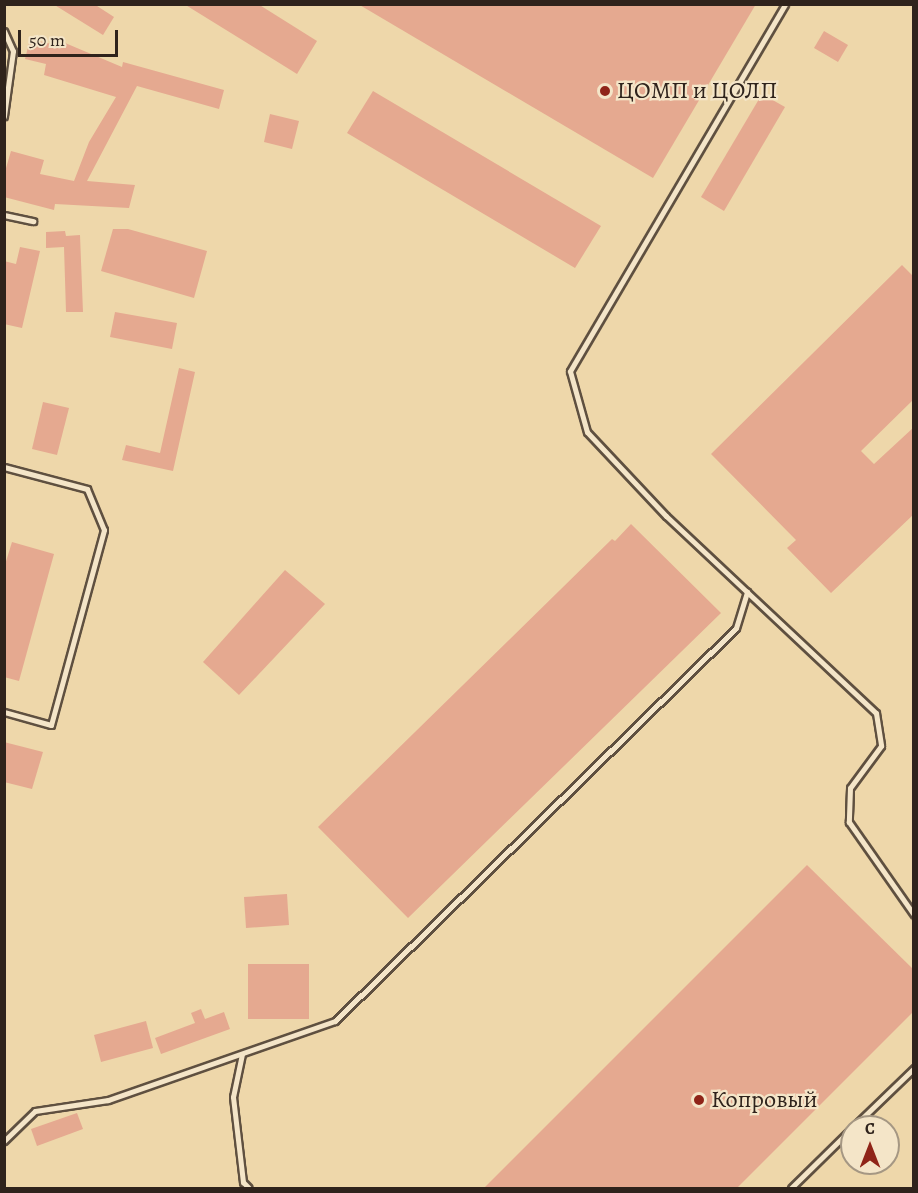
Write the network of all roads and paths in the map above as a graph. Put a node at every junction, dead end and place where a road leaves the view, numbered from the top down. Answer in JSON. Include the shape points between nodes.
{"nodes":[{"id":1,"x":785,"y":4,"type":"edge"},
{"id":2,"x":4,"y":31,"type":"edge"},
{"id":3,"x":4,"y":116,"type":"edge"},
{"id":4,"x":4,"y":215,"type":"edge"},
{"id":5,"x":33,"y":221,"type":"dead end"},
{"id":6,"x":4,"y":467,"type":"edge"},
{"id":7,"x":747,"y":592,"type":"junction"},
{"id":8,"x":4,"y":712,"type":"edge"},
{"id":9,"x":914,"y":915,"type":"edge"},
{"id":10,"x":242,"y":1054,"type":"junction"},
{"id":11,"x":914,"y":1068,"type":"edge"},
{"id":12,"x":866,"y":1115,"type":"edge"},
{"id":13,"x":4,"y":1141,"type":"edge"},
{"id":14,"x":840,"y":1141,"type":"edge"},
{"id":15,"x":249,"y":1188,"type":"edge"},
{"id":16,"x":791,"y":1188,"type":"edge"}],
"edges":[{"from":1,"to":7,"type":"lane","via":[[570,371],[587,432],[666,516]]},
{"from":2,"to":3,"type":"lane","via":[[13,51]]},
{"from":4,"to":5,"type":"lane"},
{"from":6,"to":8,"type":"lane","via":[[87,489],[104,530],[51,725]]},
{"from":7,"to":9,"type":"lane","via":[[876,713],[880,746],[850,788],[849,822]]},
{"from":7,"to":10,"type":"lane","via":[[736,628],[335,1021]]},
{"from":10,"to":13,"type":"lane","via":[[108,1100],[35,1111]]},
{"from":10,"to":15,"type":"lane","via":[[233,1097],[243,1182]]},
{"from":11,"to":12,"type":"lane"},
{"from":14,"to":16,"type":"lane"}]}
